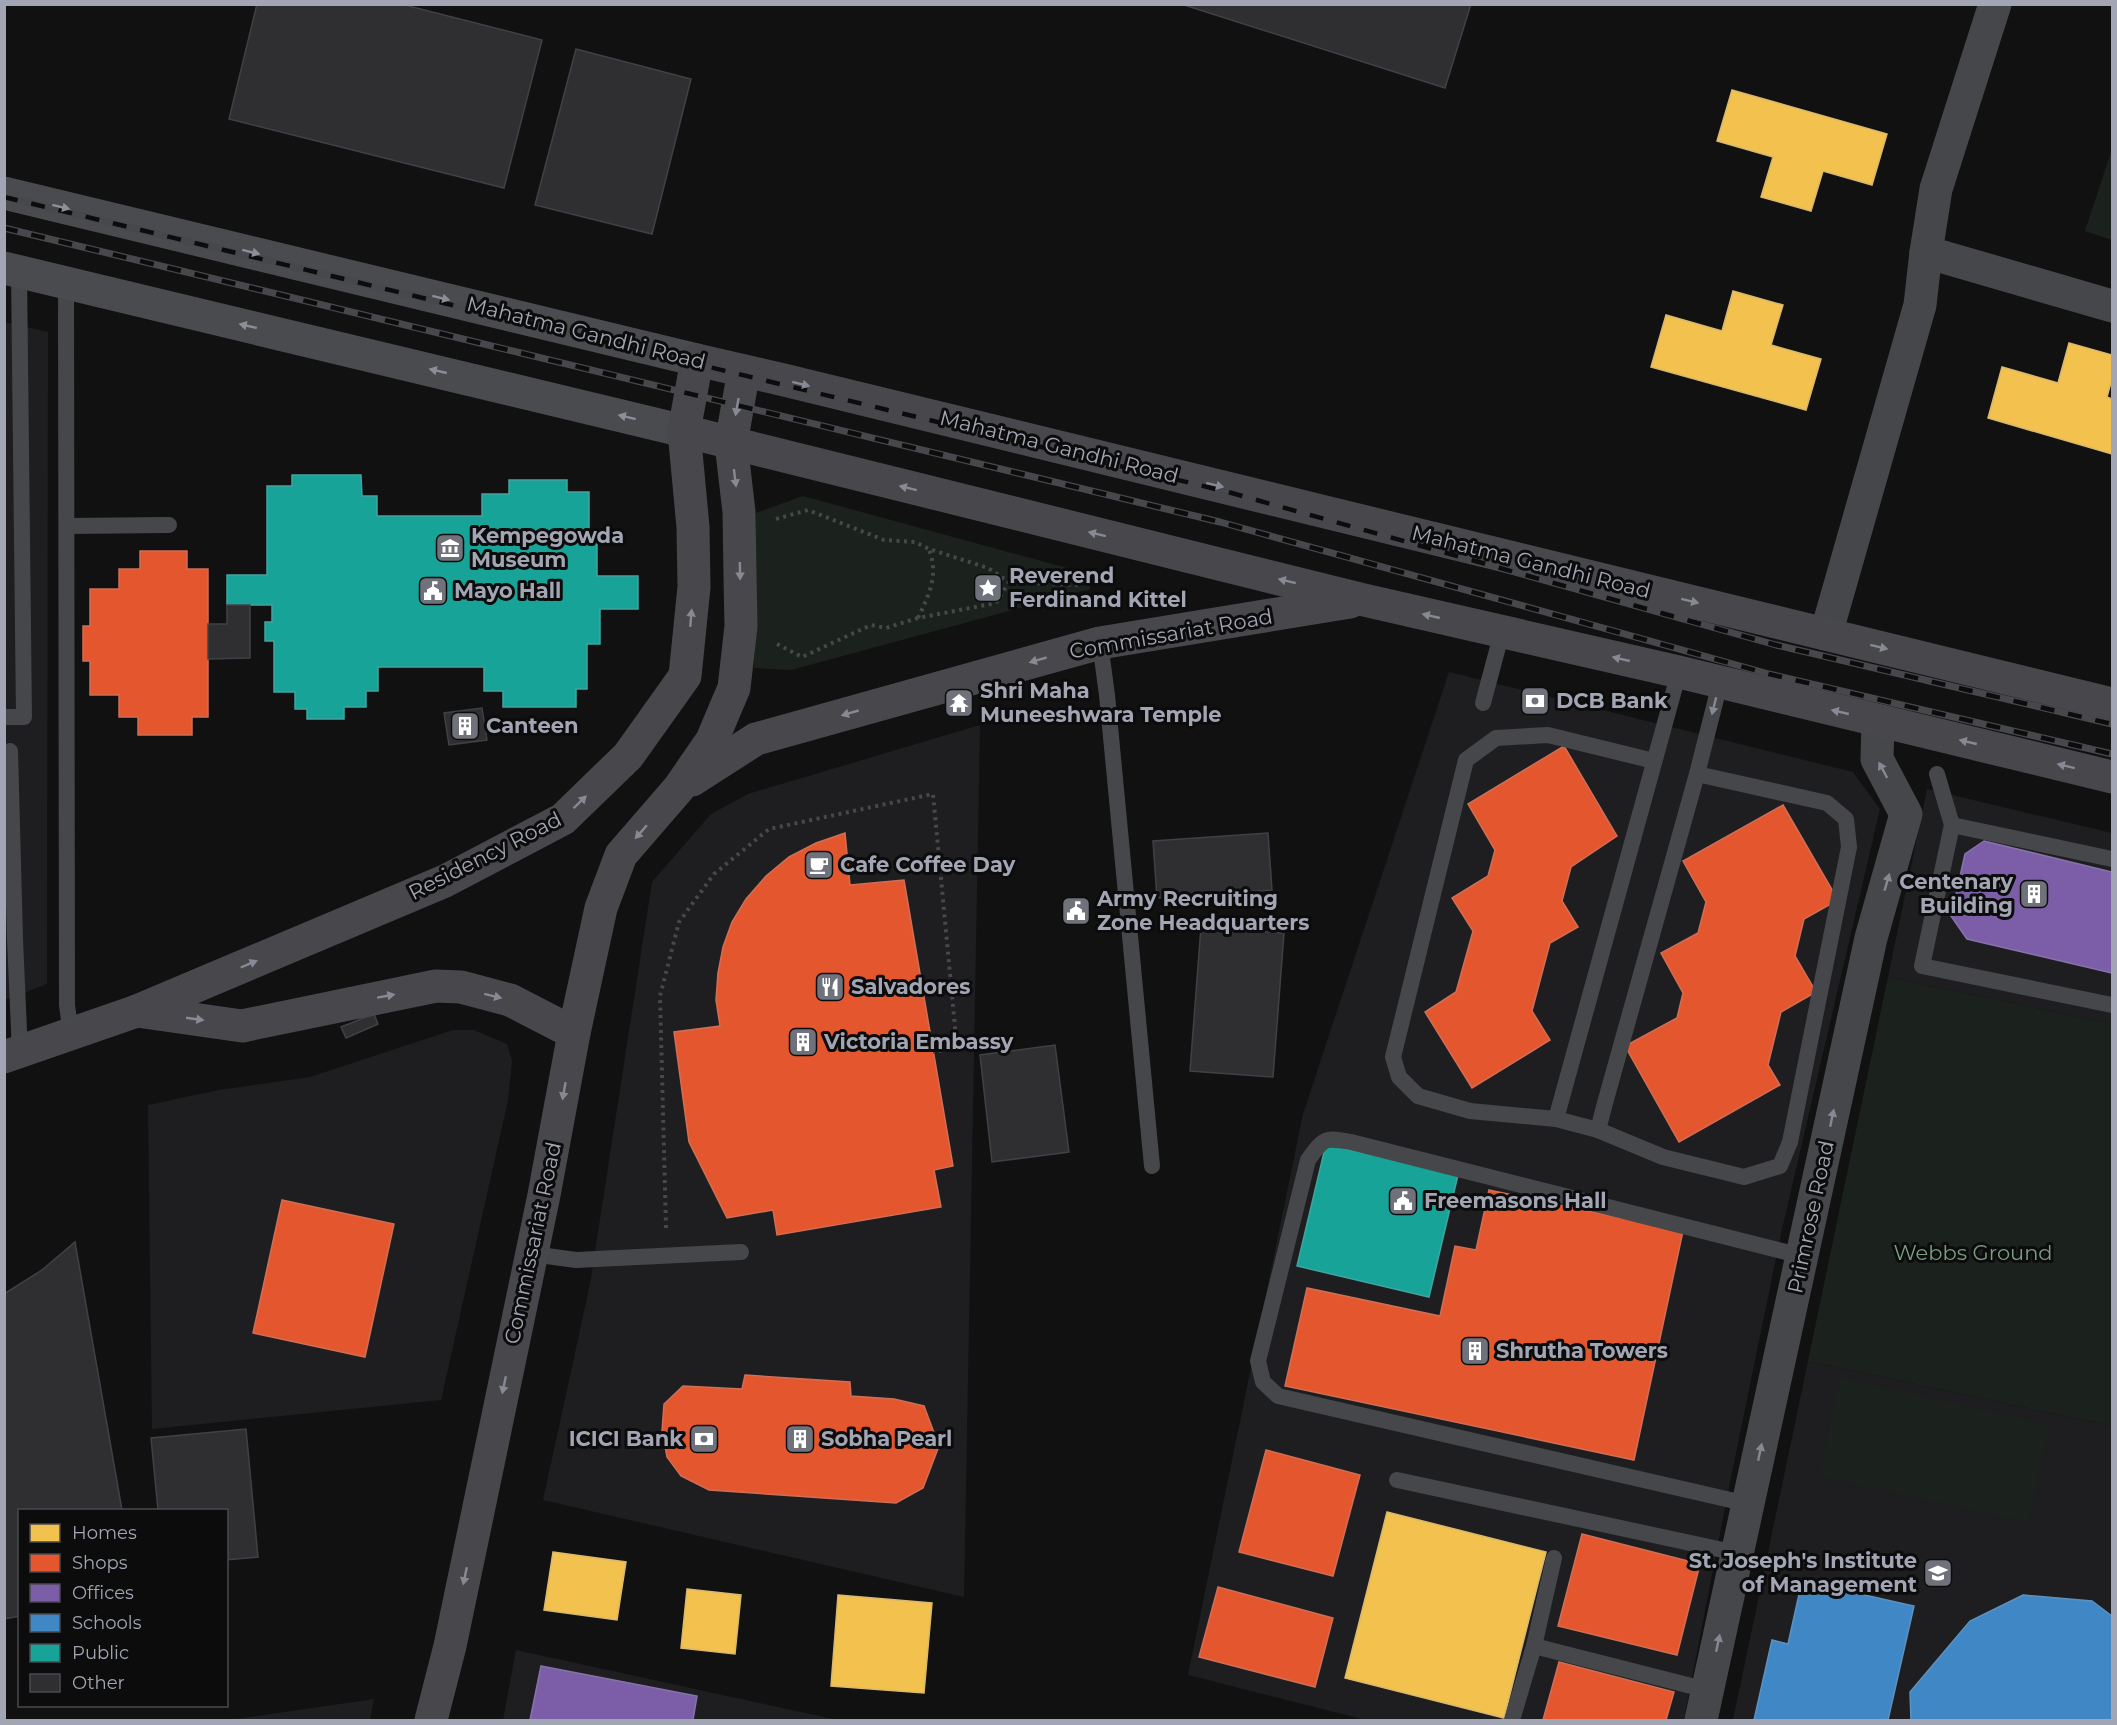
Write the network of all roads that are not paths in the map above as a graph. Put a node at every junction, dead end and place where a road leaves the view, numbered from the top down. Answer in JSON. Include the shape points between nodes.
{"nodes":[{"id":1,"x":1995,"y":4,"type":"edge"},
{"id":2,"x":4,"y":193,"type":"edge"},
{"id":3,"x":1926,"y":252,"type":"junction"},
{"id":4,"x":12,"y":269,"type":"edge"},
{"id":5,"x":66,"y":283,"type":"junction"},
{"id":6,"x":2112,"y":306,"type":"edge"},
{"id":7,"x":696,"y":360,"type":"junction"},
{"id":8,"x":744,"y":371,"type":"junction"},
{"id":9,"x":684,"y":431,"type":"junction"},
{"id":10,"x":731,"y":443,"type":"junction"},
{"id":11,"x":169,"y":525,"type":"dead end"},
{"id":12,"x":67,"y":526,"type":"junction"},
{"id":13,"x":1364,"y":600,"type":"junction"},
{"id":14,"x":1502,"y":632,"type":"junction"},
{"id":15,"x":1826,"y":634,"type":"junction"},
{"id":16,"x":1100,"y":643,"type":"junction"},
{"id":17,"x":1679,"y":672,"type":"junction"},
{"id":18,"x":1720,"y":683,"type":"junction"},
{"id":19,"x":1483,"y":703,"type":"dead end"},
{"id":20,"x":2112,"y":704,"type":"edge"},
{"id":21,"x":4,"y":717,"type":"edge"},
{"id":22,"x":1878,"y":721,"type":"junction"},
{"id":23,"x":10,"y":751,"type":"dead end"},
{"id":24,"x":1654,"y":761,"type":"junction"},
{"id":25,"x":1697,"y":774,"type":"junction"},
{"id":26,"x":1937,"y":774,"type":"dead end"},
{"id":27,"x":2112,"y":777,"type":"edge"},
{"id":28,"x":680,"y":788,"type":"junction"},
{"id":29,"x":1952,"y":825,"type":"junction"},
{"id":30,"x":2112,"y":859,"type":"edge"},
{"id":31,"x":10,"y":940,"type":"edge"},
{"id":32,"x":2112,"y":1005,"type":"edge"},
{"id":33,"x":137,"y":1011,"type":"junction"},
{"id":34,"x":574,"y":1033,"type":"junction"},
{"id":35,"x":71,"y":1035,"type":"junction"},
{"id":36,"x":12,"y":1055,"type":"edge"},
{"id":37,"x":1556,"y":1119,"type":"junction"},
{"id":38,"x":1598,"y":1130,"type":"junction"},
{"id":39,"x":1152,"y":1166,"type":"dead end"},
{"id":40,"x":741,"y":1252,"type":"dead end"},
{"id":41,"x":532,"y":1254,"type":"junction"},
{"id":42,"x":1802,"y":1256,"type":"junction"},
{"id":43,"x":1397,"y":1480,"type":"dead end"},
{"id":44,"x":1748,"y":1504,"type":"junction"},
{"id":45,"x":1737,"y":1553,"type":"junction"},
{"id":46,"x":1554,"y":1558,"type":"dead end"},
{"id":47,"x":1534,"y":1646,"type":"junction"},
{"id":48,"x":1704,"y":1705,"type":"edge"},
{"id":49,"x":431,"y":1720,"type":"edge"},
{"id":50,"x":1512,"y":1720,"type":"edge"}],
"edges":[{"from":1,"to":3,"type":"street","via":[[1936,189]]},
{"from":2,"to":7,"type":"main road","name":"Mahatma Gandhi Road","one_way":true},
{"from":3,"to":6,"type":"street"},
{"from":3,"to":15,"type":"street","via":[[1920,304]]},
{"from":4,"to":5,"type":"main road"},
{"from":4,"to":21,"type":"lane","via":[[24,717]]},
{"from":9,"to":5,"type":"main road","one_way":true},
{"from":5,"to":12,"type":"lane"},
{"from":7,"to":8,"type":"main road","name":"Mahatma Gandhi Road"},
{"from":7,"to":9,"type":"main road","name":"Residency Road"},
{"from":8,"to":10,"type":"main road","name":"Commissariat Road","one_way":true},
{"from":8,"to":15,"type":"main road","name":"Mahatma Gandhi Road","one_way":true},
{"from":9,"to":10,"type":"main road"},
{"from":33,"to":9,"type":"main road","name":"Residency Road","one_way":true,"via":[[445,881],[563,819],[628,756],[685,676],[694,587]]},
{"from":13,"to":10,"type":"main road","one_way":true},
{"from":10,"to":28,"type":"main road","name":"Commissariat Road","one_way":true,"via":[[739,512],[741,626],[734,688],[712,740]]},
{"from":11,"to":12,"type":"lane"},
{"from":12,"to":35,"type":"lane","via":[[67,1005]]},
{"from":14,"to":13,"type":"main road","one_way":true},
{"from":13,"to":16,"type":"main road","name":"Commissariat Road"},
{"from":17,"to":14,"type":"main road","one_way":true},
{"from":14,"to":19,"type":"lane"},
{"from":15,"to":20,"type":"main road","name":"Mahatma Gandhi Road","one_way":true},
{"from":16,"to":28,"type":"main road","name":"Commissariat Road","one_way":true,"via":[[756,739]]},
{"from":16,"to":39,"type":"lane"},
{"from":17,"to":18,"type":"main road"},
{"from":17,"to":24,"type":"lane"},
{"from":22,"to":18,"type":"main road","one_way":true},
{"from":18,"to":25,"type":"lane","one_way":true},
{"from":27,"to":22,"type":"main road","one_way":true},
{"from":42,"to":22,"type":"street","name":"Primrose Road","one_way":true,"via":[[1871,938],[1906,814],[1877,759]]},
{"from":23,"to":31,"type":"lane"},
{"from":24,"to":37,"type":"lane"},
{"from":24,"to":37,"type":"lane","via":[[1548,735],[1497,738],[1466,760],[1393,1057],[1399,1077],[1418,1096],[1470,1112]]},
{"from":25,"to":38,"type":"lane"},
{"from":25,"to":38,"type":"lane","via":[[1827,803],[1846,819],[1850,847],[1790,1142],[1780,1166],[1744,1176],[1664,1157]]},
{"from":26,"to":29,"type":"lane"},
{"from":28,"to":34,"type":"main road","name":"Commissariat Road","one_way":true,"via":[[621,855],[601,908]]},
{"from":29,"to":30,"type":"lane"},
{"from":29,"to":32,"type":"lane","via":[[1922,966]]},
{"from":31,"to":36,"type":"lane"},
{"from":33,"to":34,"type":"main road","one_way":true,"via":[[242,1026],[436,986],[461,987],[510,1000]]},
{"from":33,"to":35,"type":"main road","name":"Residency Road"},
{"from":34,"to":41,"type":"main road","name":"Commissariat Road","one_way":true},
{"from":35,"to":36,"type":"main road","name":"Residency Road"},
{"from":37,"to":38,"type":"lane"},
{"from":40,"to":41,"type":"lane","via":[[576,1260]]},
{"from":41,"to":49,"type":"main road","name":"Commissariat Road","one_way":true},
{"from":44,"to":42,"type":"street","name":"Primrose Road","one_way":true},
{"from":42,"to":44,"type":"lane","via":[[1330,1138],[1320,1143],[1308,1160],[1258,1361],[1263,1382],[1278,1396]]},
{"from":43,"to":45,"type":"lane"},
{"from":44,"to":45,"type":"street","name":"Primrose Road"},
{"from":48,"to":45,"type":"street","name":"Primrose Road","one_way":true},
{"from":46,"to":47,"type":"lane"},
{"from":47,"to":48,"type":"lane"},
{"from":47,"to":50,"type":"lane"}]}
